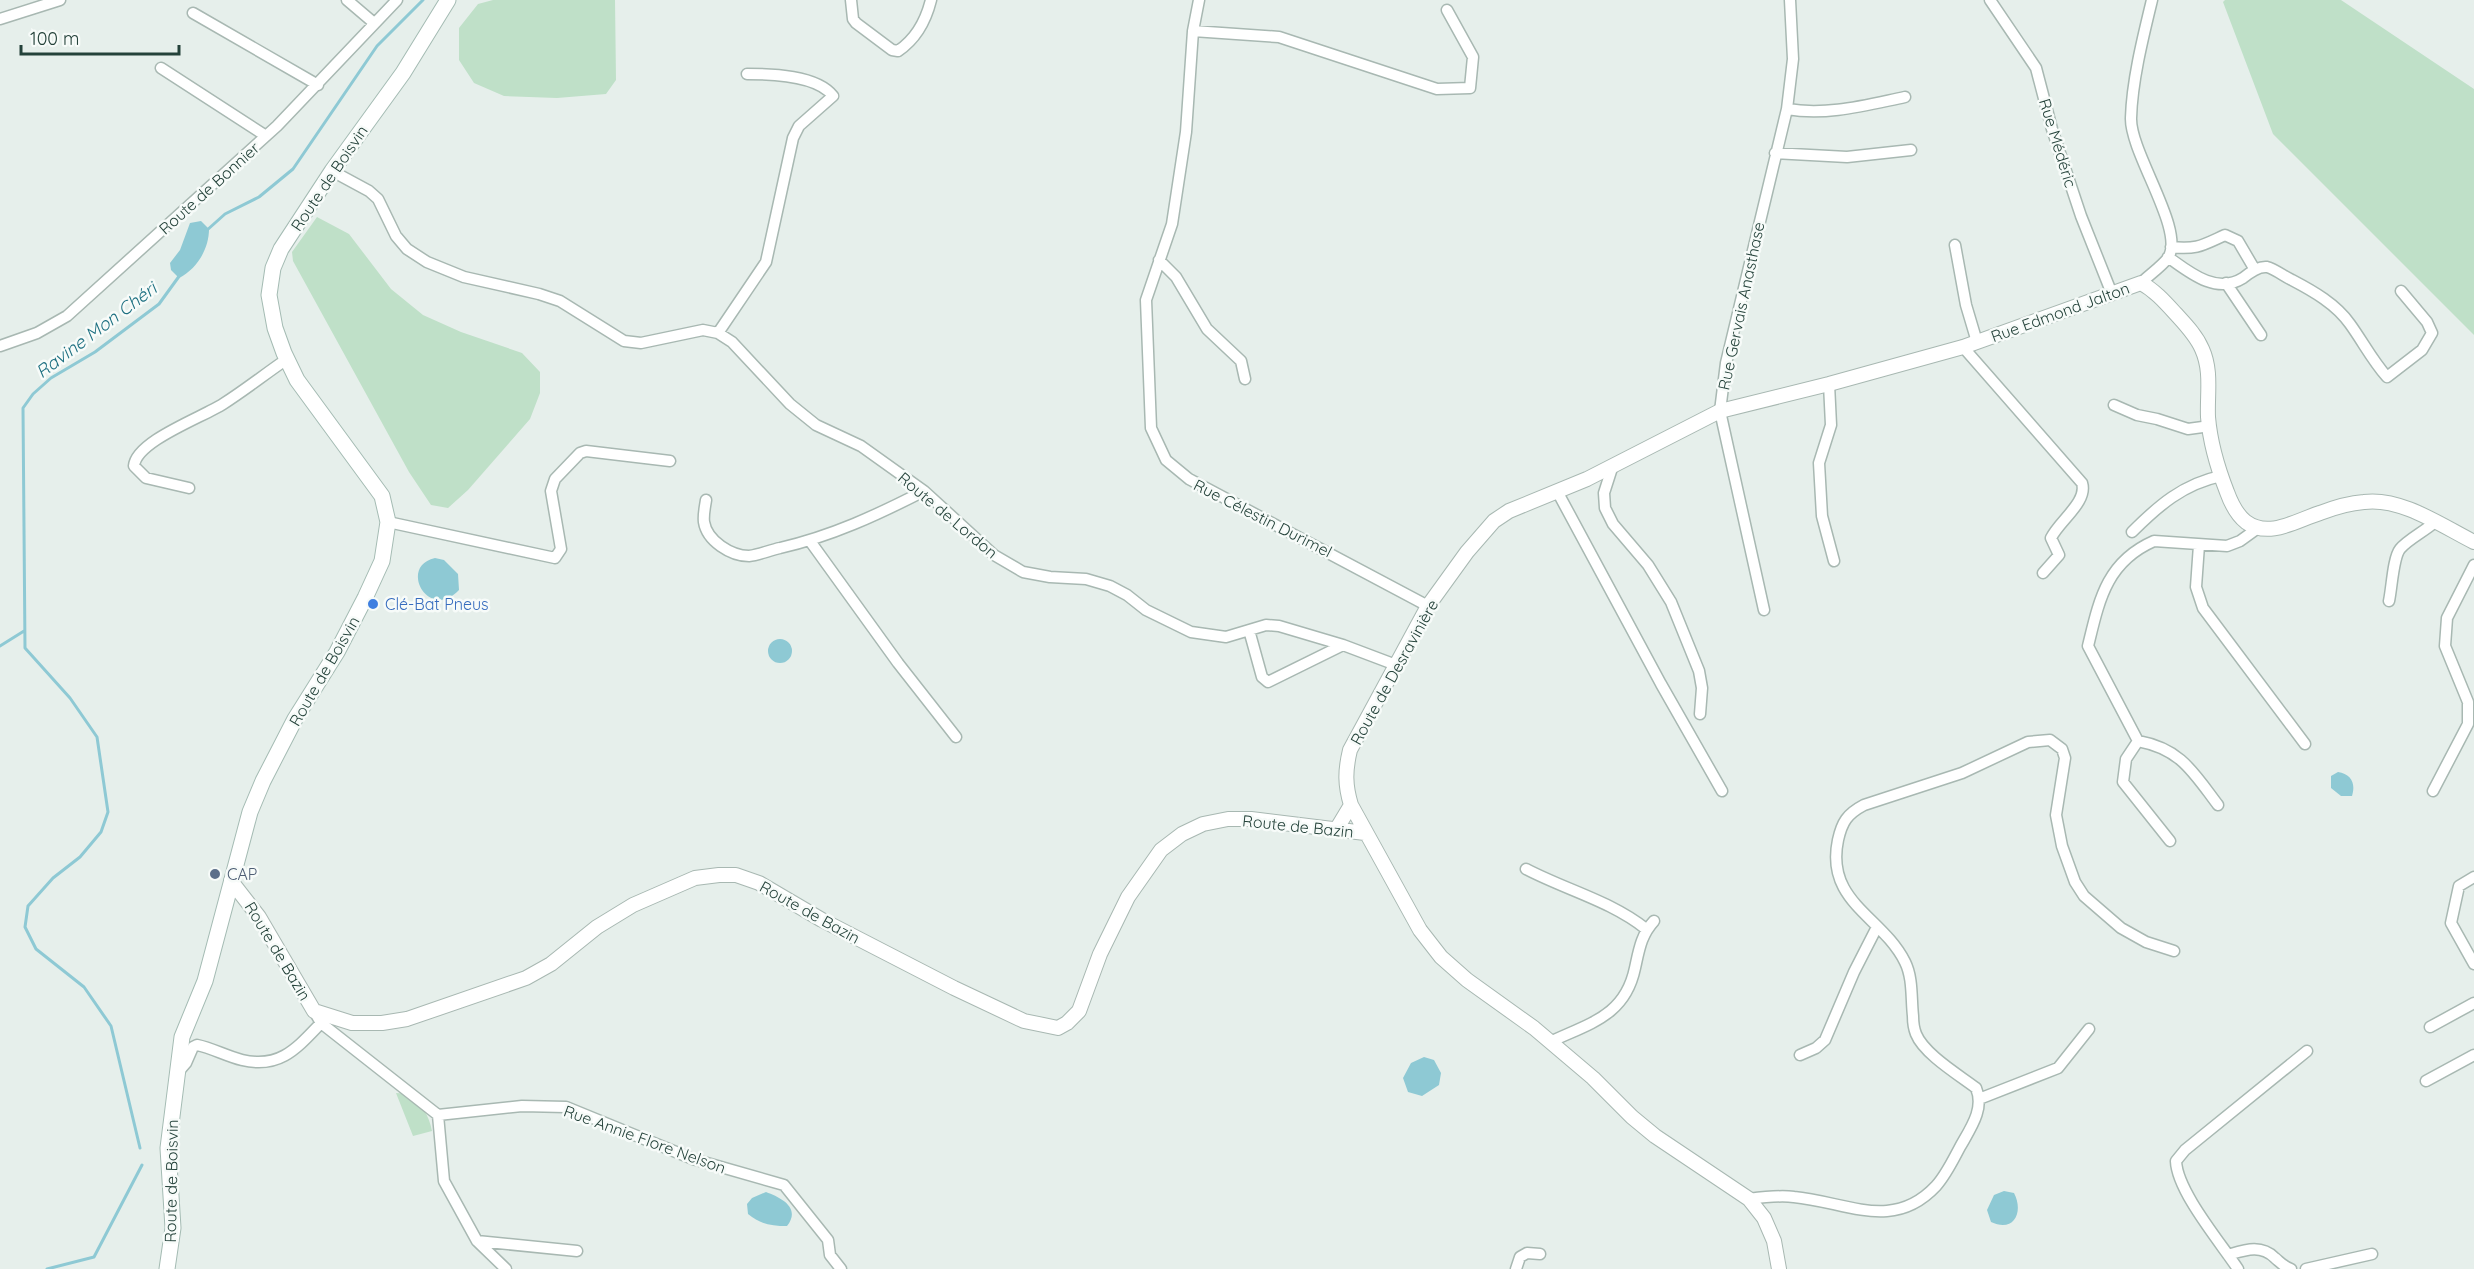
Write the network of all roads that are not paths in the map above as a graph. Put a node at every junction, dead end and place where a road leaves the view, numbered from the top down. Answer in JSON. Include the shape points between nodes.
{"nodes":[{"id":1,"x":60,"y":0,"type":"edge"},
{"id":2,"x":347,"y":0,"type":"edge"},
{"id":3,"x":397,"y":0,"type":"edge"},
{"id":4,"x":448,"y":0,"type":"edge"},
{"id":5,"x":851,"y":0,"type":"edge"},
{"id":6,"x":931,"y":0,"type":"edge"},
{"id":7,"x":1199,"y":0,"type":"edge"},
{"id":8,"x":1790,"y":0,"type":"edge"},
{"id":9,"x":1990,"y":0,"type":"edge"},
{"id":10,"x":2152,"y":0,"type":"edge"},
{"id":11,"x":1447,"y":10,"type":"dead end"},
{"id":12,"x":193,"y":13,"type":"dead end"},
{"id":13,"x":0,"y":20,"type":"edge"},
{"id":14,"x":374,"y":23,"type":"junction"},
{"id":15,"x":1193,"y":31,"type":"junction"},
{"id":16,"x":161,"y":68,"type":"dead end"},
{"id":17,"x":747,"y":74,"type":"dead end"},
{"id":18,"x":318,"y":85,"type":"junction"},
{"id":19,"x":1905,"y":97,"type":"dead end"},
{"id":20,"x":1787,"y":109,"type":"junction"},
{"id":21,"x":266,"y":136,"type":"junction"},
{"id":22,"x":1911,"y":150,"type":"dead end"},
{"id":23,"x":1775,"y":153,"type":"junction"},
{"id":24,"x":332,"y":171,"type":"junction"},
{"id":25,"x":1955,"y":246,"type":"dead end"},
{"id":26,"x":2170,"y":252,"type":"junction"},
{"id":27,"x":1159,"y":260,"type":"junction"},
{"id":28,"x":2255,"y":270,"type":"junction"},
{"id":29,"x":2141,"y":283,"type":"junction"},
{"id":30,"x":2226,"y":283,"type":"junction"},
{"id":31,"x":2401,"y":291,"type":"dead end"},
{"id":32,"x":2112,"y":294,"type":"junction"},
{"id":33,"x":718,"y":333,"type":"junction"},
{"id":34,"x":2261,"y":335,"type":"dead end"},
{"id":35,"x":1977,"y":342,"type":"junction"},
{"id":36,"x":0,"y":346,"type":"edge"},
{"id":37,"x":1963,"y":347,"type":"junction"},
{"id":38,"x":287,"y":359,"type":"junction"},
{"id":39,"x":1245,"y":378,"type":"dead end"},
{"id":40,"x":1829,"y":384,"type":"junction"},
{"id":41,"x":2114,"y":405,"type":"dead end"},
{"id":42,"x":1720,"y":411,"type":"junction"},
{"id":43,"x":2210,"y":426,"type":"junction"},
{"id":44,"x":670,"y":461,"type":"dead end"},
{"id":45,"x":1613,"y":465,"type":"junction"},
{"id":46,"x":2221,"y":476,"type":"junction"},
{"id":47,"x":189,"y":488,"type":"dead end"},
{"id":48,"x":924,"y":491,"type":"junction"},
{"id":49,"x":1557,"y":491,"type":"junction"},
{"id":50,"x":706,"y":500,"type":"dead end"},
{"id":51,"x":388,"y":522,"type":"junction"},
{"id":52,"x":2435,"y":522,"type":"junction"},
{"id":53,"x":2258,"y":528,"type":"junction"},
{"id":54,"x":2132,"y":532,"type":"dead end"},
{"id":55,"x":810,"y":541,"type":"junction"},
{"id":56,"x":2474,"y":542,"type":"edge"},
{"id":57,"x":2199,"y":545,"type":"junction"},
{"id":58,"x":1834,"y":561,"type":"dead end"},
{"id":59,"x":2474,"y":566,"type":"edge"},
{"id":60,"x":2043,"y":573,"type":"dead end"},
{"id":61,"x":2389,"y":601,"type":"dead end"},
{"id":62,"x":1428,"y":606,"type":"junction"},
{"id":63,"x":1764,"y":610,"type":"dead end"},
{"id":64,"x":1249,"y":630,"type":"junction"},
{"id":65,"x":1343,"y":645,"type":"junction"},
{"id":66,"x":1396,"y":665,"type":"junction"},
{"id":67,"x":1700,"y":714,"type":"dead end"},
{"id":68,"x":956,"y":737,"type":"dead end"},
{"id":69,"x":2138,"y":741,"type":"junction"},
{"id":70,"x":2305,"y":744,"type":"dead end"},
{"id":71,"x":1722,"y":791,"type":"dead end"},
{"id":72,"x":2433,"y":791,"type":"dead end"},
{"id":73,"x":1351,"y":805,"type":"junction"},
{"id":74,"x":2218,"y":805,"type":"dead end"},
{"id":75,"x":1336,"y":830,"type":"junction"},
{"id":76,"x":1365,"y":833,"type":"junction"},
{"id":77,"x":2170,"y":841,"type":"dead end"},
{"id":78,"x":1526,"y":869,"type":"dead end"},
{"id":79,"x":2474,"y":877,"type":"edge"},
{"id":80,"x":231,"y":881,"type":"junction"},
{"id":81,"x":1877,"y":927,"type":"junction"},
{"id":82,"x":2174,"y":951,"type":"dead end"},
{"id":83,"x":2474,"y":964,"type":"edge"},
{"id":84,"x":2474,"y":1004,"type":"edge"},
{"id":85,"x":318,"y":1017,"type":"junction"},
{"id":86,"x":2430,"y":1027,"type":"dead end"},
{"id":87,"x":2089,"y":1029,"type":"dead end"},
{"id":88,"x":1550,"y":1042,"type":"junction"},
{"id":89,"x":2307,"y":1051,"type":"dead end"},
{"id":90,"x":1800,"y":1055,"type":"dead end"},
{"id":91,"x":2474,"y":1055,"type":"edge"},
{"id":92,"x":176,"y":1074,"type":"junction"},
{"id":93,"x":2426,"y":1081,"type":"dead end"},
{"id":94,"x":1979,"y":1099,"type":"junction"},
{"id":95,"x":438,"y":1115,"type":"junction"},
{"id":96,"x":1749,"y":1199,"type":"junction"},
{"id":97,"x":477,"y":1240,"type":"junction"},
{"id":98,"x":577,"y":1251,"type":"dead end"},
{"id":99,"x":1540,"y":1254,"type":"dead end"},
{"id":100,"x":2372,"y":1254,"type":"dead end"},
{"id":101,"x":2228,"y":1255,"type":"junction"},
{"id":102,"x":166,"y":1269,"type":"edge"},
{"id":103,"x":506,"y":1269,"type":"edge"},
{"id":104,"x":841,"y":1269,"type":"edge"},
{"id":105,"x":1516,"y":1269,"type":"edge"},
{"id":106,"x":1779,"y":1269,"type":"edge"},
{"id":107,"x":2238,"y":1269,"type":"edge"},
{"id":108,"x":2291,"y":1269,"type":"edge"},
{"id":109,"x":2306,"y":1269,"type":"edge"}],
"edges":[{"from":1,"to":13,"type":"street"},
{"from":2,"to":14,"type":"street"},
{"from":3,"to":14,"type":"street","name":"Route de Bonnier"},
{"from":4,"to":24,"type":"main road","name":"Route de Boisvin","via":[[403,73]]},
{"from":5,"to":6,"type":"street","via":[[856,23],[898,51],[912,39]]},
{"from":7,"to":15,"type":"street","name":"Rue Célestin Durimel"},
{"from":8,"to":20,"type":"street","name":"Rue Gervais Anasthase","via":[[1793,58]]},
{"from":9,"to":32,"type":"street","name":"Rue Médéric","via":[[2036,68],[2081,216]]},
{"from":10,"to":26,"type":"street","via":[[2130,120],[2141,161],[2165,214]]},
{"from":11,"to":15,"type":"street","via":[[1473,57],[1470,88],[1437,88],[1279,37]]},
{"from":12,"to":18,"type":"street"},
{"from":14,"to":18,"type":"street","name":"Route de Bonnier"},
{"from":15,"to":27,"type":"street","name":"Rue Célestin Durimel","via":[[1186,132],[1172,224]]},
{"from":16,"to":21,"type":"street"},
{"from":17,"to":33,"type":"street","via":[[782,74],[827,89],[833,96],[799,126],[793,138],[766,262]]},
{"from":18,"to":21,"type":"street","name":"Route de Bonnier"},
{"from":19,"to":20,"type":"street","via":[[1849,109]]},
{"from":20,"to":23,"type":"street","name":"Rue Gervais Anasthase"},
{"from":21,"to":36,"type":"street","name":"Route de Bonnier","via":[[67,316],[37,333]]},
{"from":22,"to":23,"type":"street","via":[[1847,157]]},
{"from":23,"to":42,"type":"street","name":"Rue Gervais Anasthase","via":[[1726,363]]},
{"from":24,"to":33,"type":"street","via":[[378,199],[396,236],[427,262],[464,277],[560,301],[624,341],[641,343],[703,330]]},
{"from":24,"to":38,"type":"main road","name":"Route de Boisvin","via":[[281,249],[273,268],[269,295],[275,328]]},
{"from":25,"to":35,"type":"street"},
{"from":26,"to":28,"type":"street","via":[[2200,248],[2225,235],[2238,241]]},
{"from":26,"to":29,"type":"street","name":"Rue Edmond Jalton"},
{"from":26,"to":30,"type":"street","via":[[2206,281]]},
{"from":27,"to":39,"type":"street","via":[[1176,277],[1207,329],[1241,361]]},
{"from":27,"to":62,"type":"street","name":"Rue Célestin Durimel","via":[[1146,300],[1151,428],[1166,460],[1189,479]]},
{"from":28,"to":30,"type":"street","via":[[2238,281]]},
{"from":28,"to":31,"type":"street","via":[[2267,267],[2322,297],[2350,323],[2387,377],[2422,350],[2432,333]]},
{"from":29,"to":32,"type":"street","name":"Rue Edmond Jalton"},
{"from":29,"to":43,"type":"street","via":[[2164,301],[2202,349],[2209,383]]},
{"from":30,"to":34,"type":"street"},
{"from":32,"to":35,"type":"street","name":"Rue Edmond Jalton"},
{"from":33,"to":48,"type":"street","name":"Route de Lordon","via":[[732,342],[790,404],[816,425],[861,446]]},
{"from":35,"to":37,"type":"street","name":"Rue Edmond Jalton"},
{"from":37,"to":40,"type":"street","name":"Rue Edmond Jalton"},
{"from":37,"to":60,"type":"street","via":[[2082,483],[2084,495],[2050,538],[2059,555]]},
{"from":38,"to":47,"type":"street","via":[[224,404],[147,447],[135,460],[134,466],[146,478]]},
{"from":38,"to":51,"type":"main road","name":"Route de Boisvin","via":[[297,380],[382,496]]},
{"from":40,"to":42,"type":"street","name":"Rue Edmond Jalton"},
{"from":40,"to":58,"type":"street","via":[[1831,425],[1819,463],[1822,516]]},
{"from":41,"to":43,"type":"street","via":[[2181,428]]},
{"from":42,"to":45,"type":"street","name":"Route de Desravinière"},
{"from":42,"to":63,"type":"street","name":"Rue Gervais Anasthase"},
{"from":43,"to":46,"type":"street"},
{"from":44,"to":51,"type":"street","via":[[580,453],[555,478],[551,491],[561,549],[555,558]]},
{"from":45,"to":49,"type":"street","name":"Route de Desravinière"},
{"from":45,"to":67,"type":"street","via":[[1604,493],[1605,508],[1671,602],[1698,671],[1702,688]]},
{"from":46,"to":53,"type":"street","via":[[2240,517]]},
{"from":46,"to":54,"type":"street","via":[[2176,493]]},
{"from":48,"to":55,"type":"street","via":[[869,520]]},
{"from":48,"to":64,"type":"street","name":"Route de Lordon","via":[[994,555],[1023,572],[1086,579],[1110,586],[1146,610],[1191,632],[1226,637]]},
{"from":49,"to":62,"type":"street","name":"Route de Desravinière","via":[[1494,521]]},
{"from":49,"to":71,"type":"street"},
{"from":50,"to":55,"type":"street","via":[[707,531],[725,550],[749,556]]},
{"from":51,"to":80,"type":"main road","name":"Route de Boisvin","via":[[382,561],[365,598],[263,781]]},
{"from":52,"to":53,"type":"street","via":[[2401,506],[2365,501],[2280,527]]},
{"from":52,"to":56,"type":"street"},
{"from":52,"to":61,"type":"street","via":[[2399,550]]},
{"from":53,"to":57,"type":"street","via":[[2228,546]]},
{"from":55,"to":68,"type":"street"},
{"from":57,"to":69,"type":"street","via":[[2154,541],[2144,546],[2114,574],[2100,597],[2088,646]]},
{"from":57,"to":70,"type":"street","via":[[2196,587],[2203,608]]},
{"from":59,"to":72,"type":"street","via":[[2447,618],[2445,646],[2468,702],[2469,723]]},
{"from":62,"to":66,"type":"street","name":"Route de Desravinière"},
{"from":64,"to":65,"type":"street","name":"Route de Lordon","via":[[1279,626]]},
{"from":64,"to":65,"type":"street","via":[[1262,677],[1268,682]]},
{"from":65,"to":66,"type":"street","name":"Route de Lordon"},
{"from":66,"to":73,"type":"street","name":"Route de Desravinière","via":[[1350,750],[1345,772]]},
{"from":69,"to":74,"type":"street","via":[[2159,745],[2184,761]]},
{"from":69,"to":77,"type":"street","via":[[2126,759],[2123,782]]},
{"from":73,"to":75,"type":"street"},
{"from":73,"to":76,"type":"street","name":"Route de Desravinière"},
{"from":75,"to":76,"type":"street","name":"Route de Bazin"},
{"from":75,"to":85,"type":"street","name":"Route de Bazin","via":[[1228,819],[1182,834],[1161,850],[1128,897],[1100,954],[1079,1011],[1058,1028],[1024,1022],[822,920],[759,883],[735,875],[695,878],[633,905],[526,978],[382,1023]]},
{"from":76,"to":88,"type":"street","name":"Route de Desravinière","via":[[1420,930],[1441,957]]},
{"from":78,"to":88,"type":"street","via":[[1650,925],[1641,939],[1632,982],[1617,1008]]},
{"from":79,"to":83,"type":"street","via":[[2459,886],[2451,924]]},
{"from":80,"to":85,"type":"street","name":"Route de Bazin","via":[[259,917]]},
{"from":80,"to":92,"type":"main road","name":"Route de Boisvin","via":[[205,981],[182,1037]]},
{"from":81,"to":82,"type":"street","via":[[1844,890],[1838,874],[1836,849],[1846,817],[1863,805],[1962,773],[2028,742],[2050,740],[2061,749],[2064,758],[2055,815],[2075,882],[2084,896],[2121,928]]},
{"from":81,"to":90,"type":"street","via":[[1825,1040]]},
{"from":81,"to":94,"type":"street","via":[[1905,963],[1916,1034],[1927,1049],[1976,1088]]},
{"from":84,"to":86,"type":"street"},
{"from":85,"to":92,"type":"street","via":[[300,1045],[280,1058],[254,1062],[197,1045]]},
{"from":85,"to":95,"type":"street"},
{"from":87,"to":94,"type":"street","via":[[2058,1068]]},
{"from":88,"to":96,"type":"street","name":"Route de Desravinière","via":[[1655,1136]]},
{"from":89,"to":101,"type":"street","via":[[2176,1161],[2183,1187]]},
{"from":91,"to":93,"type":"street"},
{"from":92,"to":102,"type":"main road","name":"Route de Boisvin","via":[[168,1148],[173,1228]]},
{"from":94,"to":96,"type":"street","via":[[1973,1125],[1937,1185],[1918,1202],[1897,1212],[1794,1197]]},
{"from":95,"to":97,"type":"street","via":[[444,1181]]},
{"from":95,"to":104,"type":"street","name":"Rue Annie Flore Nelson","via":[[522,1106],[566,1107],[693,1159],[784,1185],[828,1240],[830,1255]]},
{"from":96,"to":106,"type":"street","name":"Route de Desravinière","via":[[1764,1218],[1774,1241]]},
{"from":97,"to":98,"type":"street"},
{"from":97,"to":103,"type":"street"},
{"from":99,"to":105,"type":"street","via":[[1520,1257]]},
{"from":100,"to":109,"type":"street"},
{"from":101,"to":107,"type":"street"},
{"from":101,"to":108,"type":"street","via":[[2253,1248],[2270,1253]]}]}
